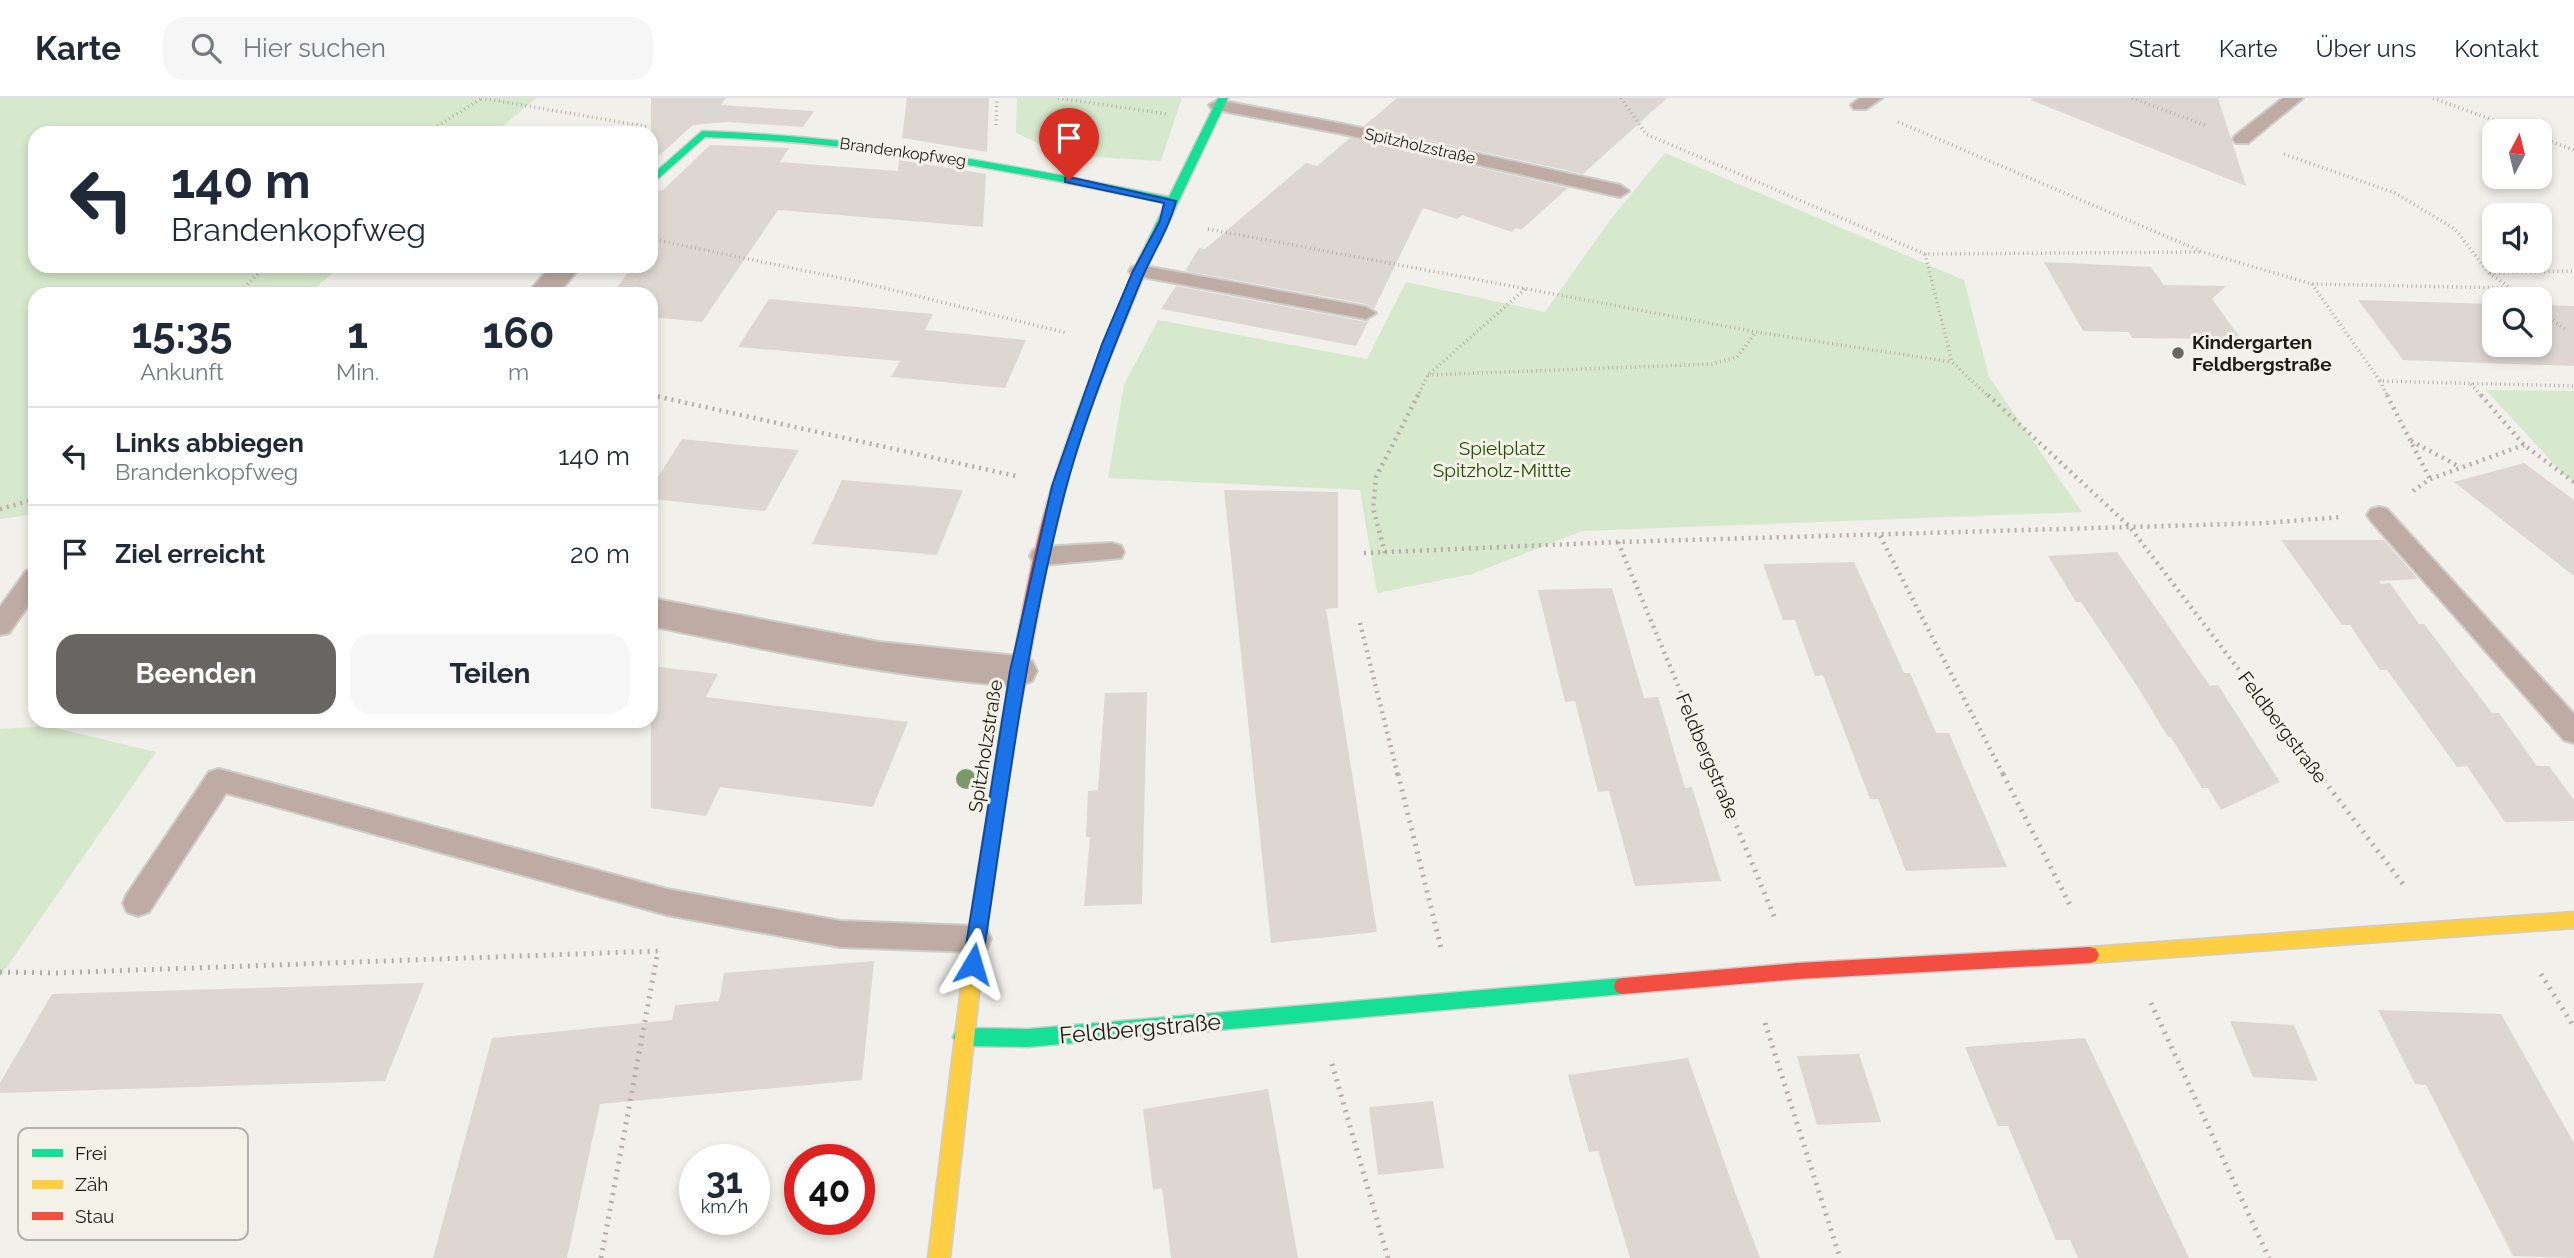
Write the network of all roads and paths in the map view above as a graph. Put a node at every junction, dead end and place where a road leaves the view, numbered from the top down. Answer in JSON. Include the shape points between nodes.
{"nodes":[{"id":1,"x":481,"y":98,"type":"edge"},
{"id":2,"x":1058,"y":98,"type":"edge"},
{"id":3,"x":1620,"y":98,"type":"edge"},
{"id":4,"x":2132,"y":98,"type":"edge"},
{"id":5,"x":2294,"y":98,"type":"edge"},
{"id":6,"x":2433,"y":98,"type":"edge"},
{"id":7,"x":1866,"y":102,"type":"edge"},
{"id":8,"x":1217,"y":108,"type":"edge"},
{"id":9,"x":2490,"y":119,"type":"edge"},
{"id":10,"x":437,"y":126,"type":"edge"},
{"id":11,"x":653,"y":126,"type":"edge"},
{"id":12,"x":658,"y":127,"type":"edge"},
{"id":13,"x":702,"y":134,"type":"junction"},
{"id":14,"x":2242,"y":139,"type":"junction"},
{"id":15,"x":2552,"y":142,"type":"edge"},
{"id":16,"x":2574,"y":150,"type":"edge"},
{"id":17,"x":658,"y":175,"type":"edge"},
{"id":18,"x":1620,"y":191,"type":"dead end"},
{"id":19,"x":1171,"y":201,"type":"junction"},
{"id":20,"x":1165,"y":221,"type":"junction"},
{"id":21,"x":658,"y":240,"type":"edge"},
{"id":22,"x":2203,"y":252,"type":"junction"},
{"id":23,"x":1925,"y":254,"type":"junction"},
{"id":24,"x":2482,"y":264,"type":"edge"},
{"id":25,"x":1139,"y":271,"type":"junction"},
{"id":26,"x":2574,"y":271,"type":"edge"},
{"id":27,"x":2552,"y":272,"type":"edge"},
{"id":28,"x":259,"y":273,"type":"edge"},
{"id":29,"x":561,"y":273,"type":"edge"},
{"id":30,"x":2489,"y":273,"type":"edge"},
{"id":31,"x":2312,"y":285,"type":"junction"},
{"id":32,"x":245,"y":287,"type":"edge"},
{"id":33,"x":548,"y":287,"type":"edge"},
{"id":34,"x":2512,"y":287,"type":"edge"},
{"id":35,"x":1525,"y":288,"type":"junction"},
{"id":36,"x":2482,"y":288,"type":"edge"},
{"id":37,"x":1366,"y":313,"type":"dead end"},
{"id":38,"x":2552,"y":319,"type":"edge"},
{"id":39,"x":2566,"y":330,"type":"dead end"},
{"id":40,"x":1756,"y":332,"type":"junction"},
{"id":41,"x":1109,"y":344,"type":"junction"},
{"id":42,"x":1952,"y":362,"type":"junction"},
{"id":43,"x":1428,"y":375,"type":"junction"},
{"id":44,"x":2380,"y":381,"type":"junction"},
{"id":45,"x":2470,"y":383,"type":"junction"},
{"id":46,"x":2574,"y":386,"type":"edge"},
{"id":47,"x":658,"y":397,"type":"edge"},
{"id":48,"x":2410,"y":441,"type":"junction"},
{"id":49,"x":2524,"y":445,"type":"junction"},
{"id":50,"x":2460,"y":467,"type":"junction"},
{"id":51,"x":2430,"y":479,"type":"junction"},
{"id":52,"x":2574,"y":482,"type":"edge"},
{"id":53,"x":1059,"y":486,"type":"junction"},
{"id":54,"x":28,"y":502,"type":"edge"},
{"id":55,"x":0,"y":509,"type":"edge"},
{"id":56,"x":2379,"y":515,"type":"junction"},
{"id":57,"x":2129,"y":526,"type":"junction"},
{"id":58,"x":1880,"y":536,"type":"junction"},
{"id":59,"x":1618,"y":542,"type":"junction"},
{"id":60,"x":1112,"y":552,"type":"dead end"},
{"id":61,"x":1364,"y":553,"type":"dead end"},
{"id":62,"x":1385,"y":553,"type":"junction"},
{"id":63,"x":1042,"y":556,"type":"junction"},
{"id":64,"x":28,"y":587,"type":"edge"},
{"id":65,"x":658,"y":613,"type":"edge"},
{"id":66,"x":1360,"y":623,"type":"dead end"},
{"id":67,"x":0,"y":626,"type":"edge"},
{"id":68,"x":1018,"y":671,"type":"junction"},
{"id":69,"x":2574,"y":732,"type":"edge"},
{"id":70,"x":667,"y":902,"type":"junction"},
{"id":71,"x":138,"y":903,"type":"dead end"},
{"id":72,"x":2574,"y":920,"type":"edge"},
{"id":73,"x":2512,"y":925,"type":"junction"},
{"id":74,"x":2438,"y":929,"type":"junction"},
{"id":75,"x":976,"y":939,"type":"junction"},
{"id":76,"x":659,"y":951,"type":"junction"},
{"id":77,"x":2127,"y":951,"type":"junction"},
{"id":78,"x":2096,"y":954,"type":"junction"},
{"id":79,"x":1797,"y":971,"type":"junction"},
{"id":80,"x":0,"y":972,"type":"edge"},
{"id":81,"x":1750,"y":976,"type":"junction"},
{"id":82,"x":1454,"y":1000,"type":"junction"},
{"id":83,"x":1317,"y":1012,"type":"junction"},
{"id":84,"x":2574,"y":1027,"type":"edge"},
{"id":85,"x":963,"y":1037,"type":"junction"},
{"id":86,"x":601,"y":1258,"type":"edge"},
{"id":87,"x":939,"y":1258,"type":"edge"},
{"id":88,"x":1388,"y":1258,"type":"edge"},
{"id":89,"x":1840,"y":1258,"type":"edge"},
{"id":90,"x":2269,"y":1258,"type":"edge"}],
"edges":[{"from":1,"to":10,"type":"path"},
{"from":1,"to":11,"type":"path"},
{"from":2,"to":8,"type":"path"},
{"from":3,"to":23,"type":"path","via":[[1646,134]]},
{"from":4,"to":14,"type":"path"},
{"from":5,"to":14,"type":"lane"},
{"from":6,"to":9,"type":"path"},
{"from":7,"to":22,"type":"path"},
{"from":8,"to":18,"type":"lane","name":"Spitzholzstraße","via":[[1343,129]]},
{"from":8,"to":19,"type":"street","name":"Spitzholzstraße"},
{"from":12,"to":13,"type":"path"},
{"from":13,"to":17,"type":"street"},
{"from":13,"to":19,"type":"street","name":"Brandenkopfweg","via":[[741,133],[865,145],[994,164]]},
{"from":14,"to":24,"type":"path","via":[[2395,193],[2455,229]]},
{"from":15,"to":16,"type":"path"},
{"from":19,"to":20,"type":"street","name":"Spitzholzstraße"},
{"from":20,"to":25,"type":"street","name":"Spitzholzstraße"},
{"from":20,"to":35,"type":"path"},
{"from":21,"to":41,"type":"path","via":[[958,303]]},
{"from":22,"to":23,"type":"path"},
{"from":22,"to":31,"type":"path"},
{"from":23,"to":42,"type":"path"},
{"from":25,"to":37,"type":"lane"},
{"from":25,"to":41,"type":"street","name":"Spitzholzstraße"},
{"from":26,"to":27,"type":"path"},
{"from":28,"to":32,"type":"path"},
{"from":29,"to":33,"type":"street"},
{"from":30,"to":34,"type":"path"},
{"from":31,"to":36,"type":"path"},
{"from":31,"to":44,"type":"path"},
{"from":35,"to":40,"type":"path"},
{"from":35,"to":43,"type":"path"},
{"from":38,"to":39,"type":"path"},
{"from":40,"to":42,"type":"path"},
{"from":40,"to":43,"type":"path","via":[[1737,357],[1712,364]]},
{"from":41,"to":53,"type":"street","name":"Spitzholzstraße"},
{"from":42,"to":57,"type":"path","name":"Feldbergstraße"},
{"from":43,"to":62,"type":"path","via":[[1376,477],[1373,508]]},
{"from":44,"to":45,"type":"path"},
{"from":44,"to":48,"type":"path"},
{"from":45,"to":46,"type":"path"},
{"from":45,"to":49,"type":"path"},
{"from":47,"to":53,"type":"path"},
{"from":48,"to":50,"type":"path"},
{"from":48,"to":51,"type":"path"},
{"from":49,"to":50,"type":"path"},
{"from":49,"to":52,"type":"path"},
{"from":50,"to":51,"type":"path"},
{"from":51,"to":56,"type":"path"},
{"from":53,"to":63,"type":"street","name":"Spitzholzstraße"},
{"from":54,"to":55,"type":"path"},
{"from":56,"to":57,"type":"path"},
{"from":56,"to":69,"type":"lane"},
{"from":57,"to":58,"type":"path"},
{"from":57,"to":74,"type":"path","name":"Feldbergstraße"},
{"from":58,"to":59,"type":"path"},
{"from":58,"to":78,"type":"path"},
{"from":59,"to":62,"type":"path"},
{"from":59,"to":79,"type":"path","name":"Feldbergstraße"},
{"from":60,"to":63,"type":"lane"},
{"from":61,"to":62,"type":"path"},
{"from":63,"to":68,"type":"street","name":"Spitzholzstraße"},
{"from":64,"to":67,"type":"lane"},
{"from":65,"to":68,"type":"street","via":[[859,655],[961,669]]},
{"from":66,"to":82,"type":"path"},
{"from":68,"to":75,"type":"street","name":"Spitzholzstraße"},
{"from":70,"to":71,"type":"lane","via":[[219,780]]},
{"from":70,"to":75,"type":"lane","via":[[840,934]]},
{"from":70,"to":76,"type":"path"},
{"from":72,"to":73,"type":"street","name":"Feldbergstraße"},
{"from":73,"to":74,"type":"street","name":"Feldbergstraße"},
{"from":73,"to":84,"type":"path"},
{"from":74,"to":77,"type":"street","name":"Feldbergstraße"},
{"from":75,"to":85,"type":"street","name":"Spitzholzstraße"},
{"from":76,"to":80,"type":"path","via":[[55,974]]},
{"from":76,"to":86,"type":"path"},
{"from":77,"to":78,"type":"street","name":"Feldbergstraße"},
{"from":77,"to":90,"type":"path"},
{"from":78,"to":79,"type":"street","name":"Feldbergstraße"},
{"from":79,"to":81,"type":"street","name":"Feldbergstraße"},
{"from":81,"to":82,"type":"street","name":"Feldbergstraße"},
{"from":81,"to":89,"type":"path"},
{"from":82,"to":83,"type":"street","name":"Feldbergstraße"},
{"from":83,"to":85,"type":"street","name":"Feldbergstraße","via":[[1028,1038]]},
{"from":83,"to":88,"type":"path"},
{"from":85,"to":87,"type":"street","name":"Spitzholzstraße"}]}
